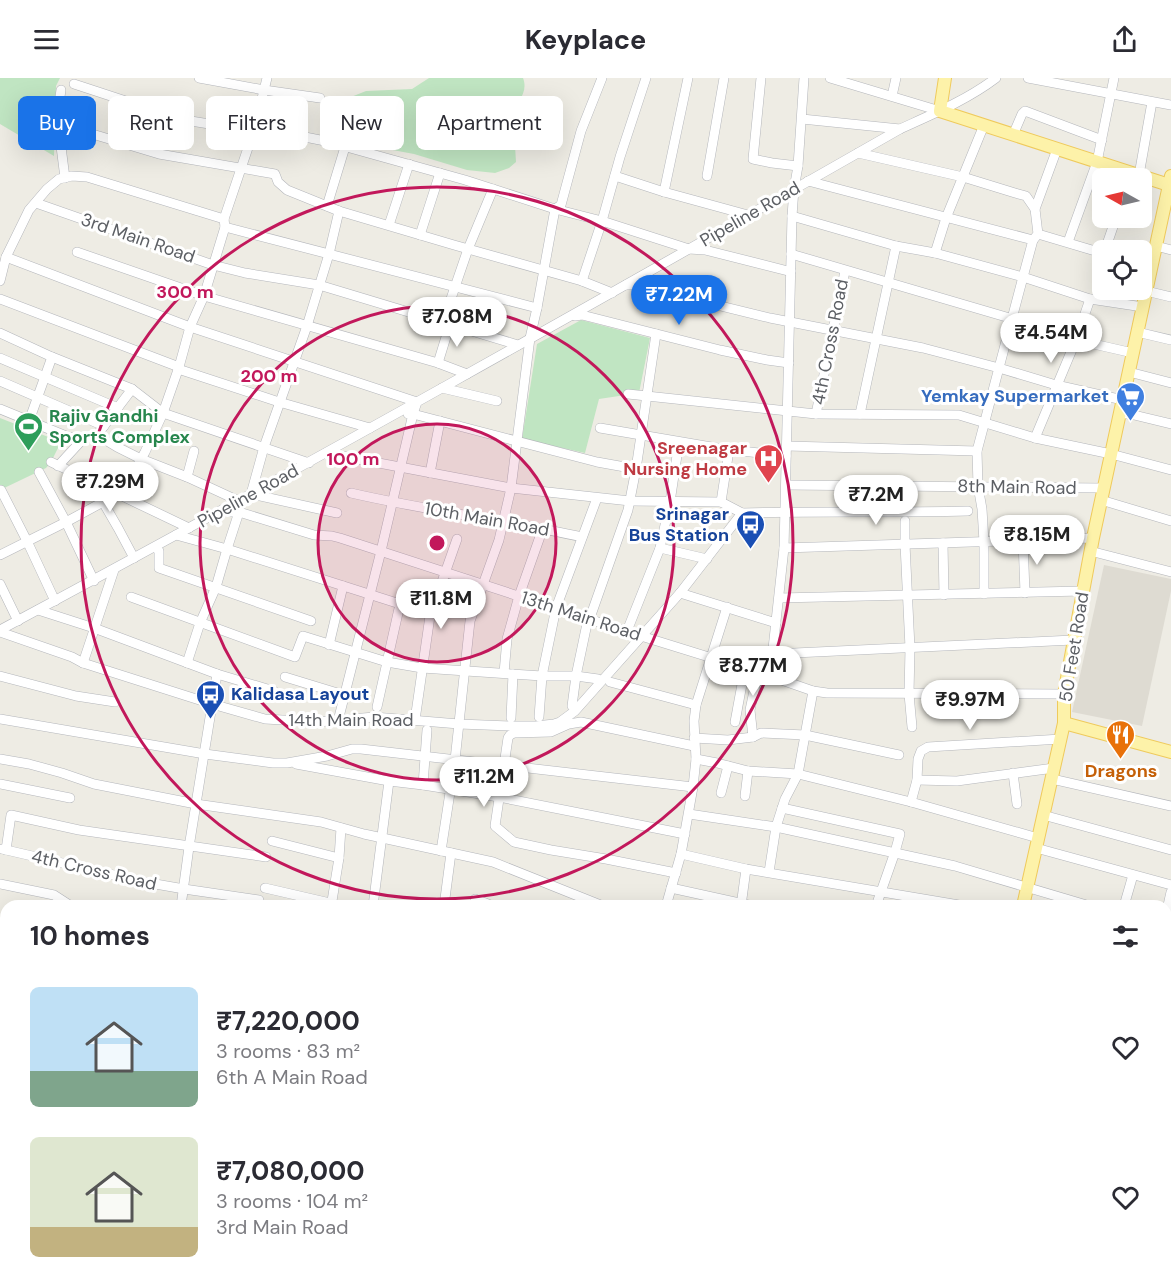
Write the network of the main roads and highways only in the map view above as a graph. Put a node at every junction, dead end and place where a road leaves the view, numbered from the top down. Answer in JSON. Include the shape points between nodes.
{"nodes":[{"id":1,"x":945,"y":78,"type":"edge"},
{"id":2,"x":1114,"y":168,"type":"edge"},
{"id":3,"x":1152,"y":179,"type":"edge"},
{"id":4,"x":1170,"y":182,"type":"edge"},
{"id":5,"x":1152,"y":253,"type":"edge"},
{"id":6,"x":1144,"y":300,"type":"edge"},
{"id":7,"x":1064,"y":723,"type":"junction"},
{"id":8,"x":1171,"y":752,"type":"edge"},
{"id":9,"x":1024,"y":900,"type":"edge"}],
"edges":[{"from":1,"to":2,"type":"main road","via":[[940,111]]},
{"from":3,"to":4,"type":"main road"},
{"from":4,"to":5,"type":"main road","name":"50 Feet Road"},
{"from":6,"to":7,"type":"main road","name":"50 Feet Road","via":[[1073,640]]},
{"from":7,"to":8,"type":"main road"},
{"from":7,"to":9,"type":"main road","name":"50 Feet Road"}]}
